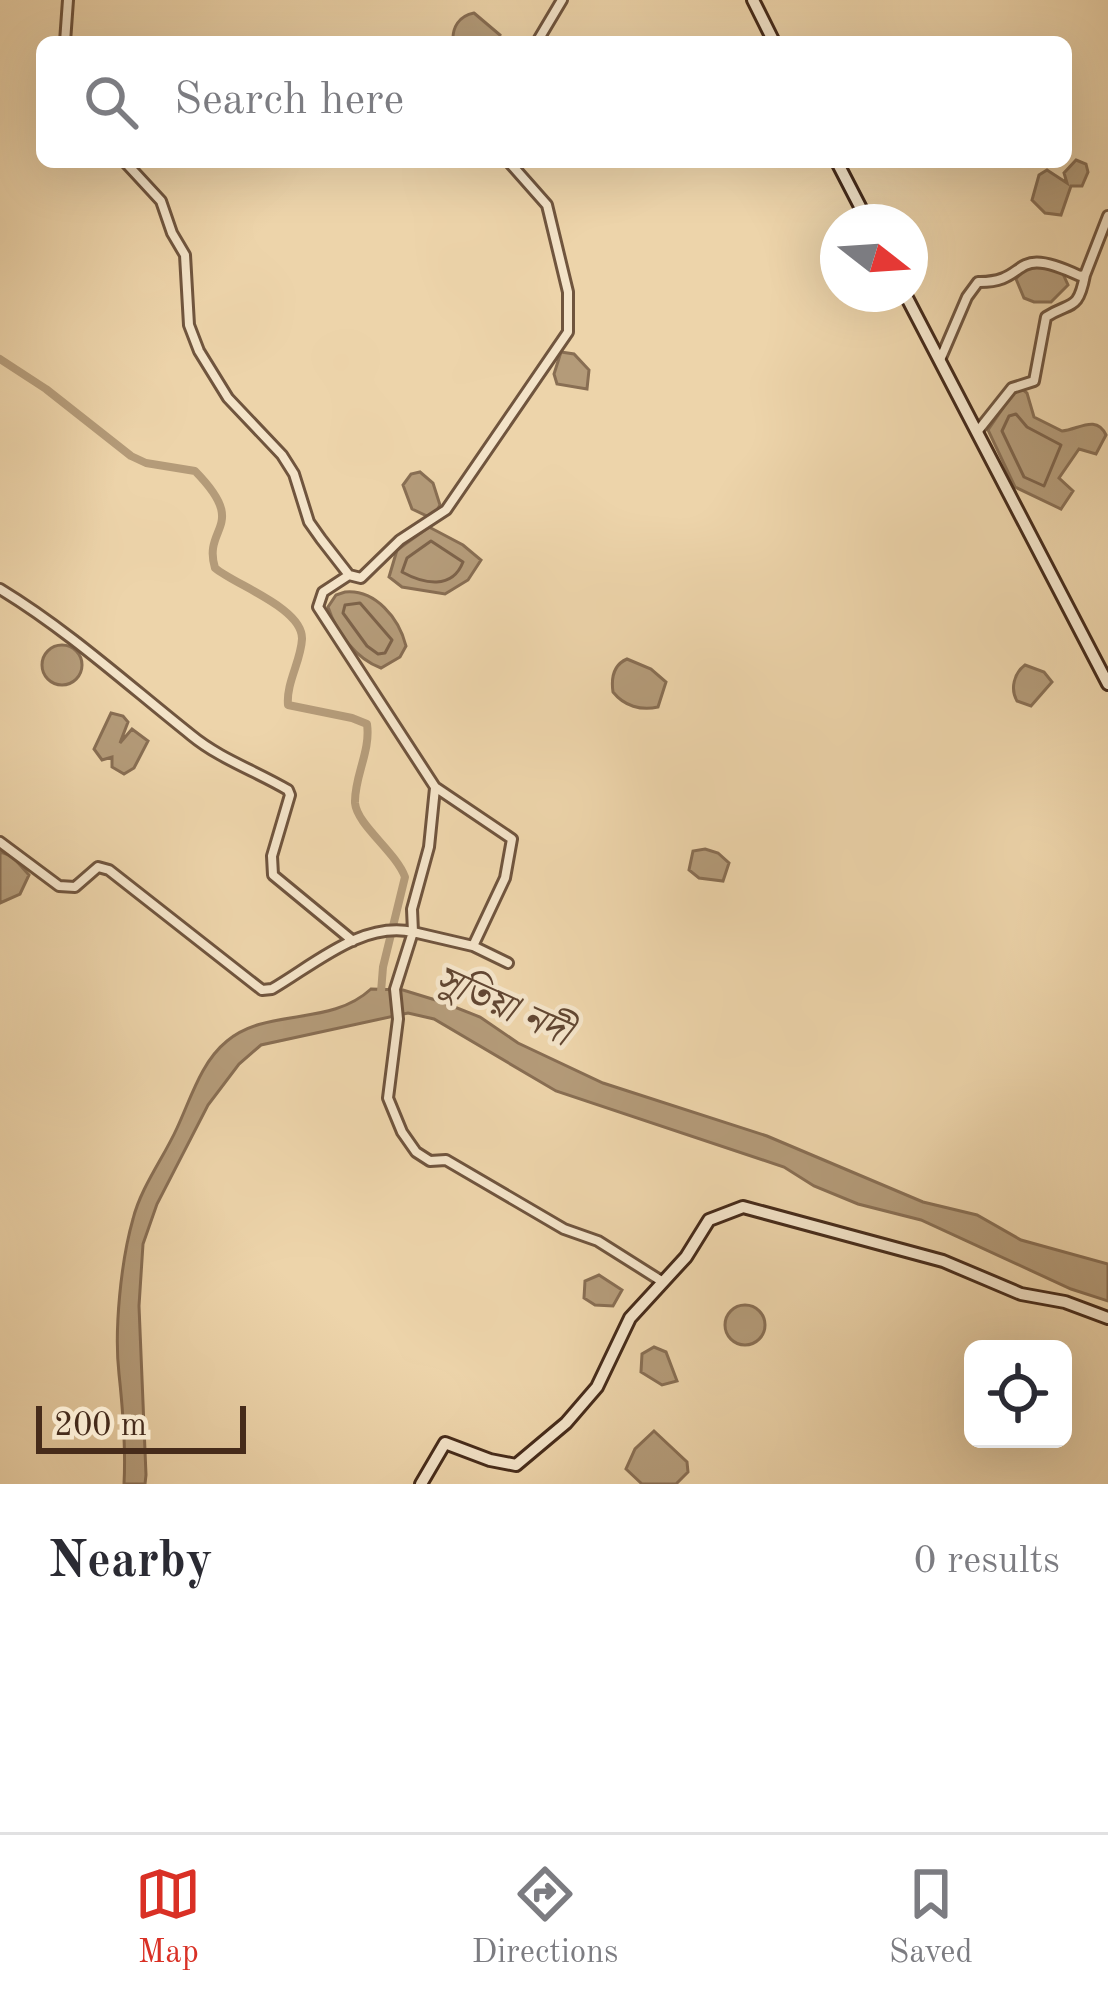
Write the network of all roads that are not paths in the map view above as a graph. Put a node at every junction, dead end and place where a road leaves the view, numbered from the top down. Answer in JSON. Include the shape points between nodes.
{"nodes":[{"id":1,"x":68,"y":0,"type":"edge"},
{"id":2,"x":562,"y":0,"type":"edge"},
{"id":3,"x":753,"y":0,"type":"edge"},
{"id":4,"x":65,"y":36,"type":"edge"},
{"id":5,"x":541,"y":36,"type":"edge"},
{"id":6,"x":771,"y":36,"type":"edge"},
{"id":7,"x":131,"y":168,"type":"edge"},
{"id":8,"x":513,"y":168,"type":"edge"},
{"id":9,"x":840,"y":168,"type":"edge"},
{"id":10,"x":859,"y":204,"type":"edge"},
{"id":11,"x":1108,"y":216,"type":"edge"},
{"id":12,"x":1085,"y":275,"type":"junction"},
{"id":13,"x":915,"y":312,"type":"edge"},
{"id":14,"x":940,"y":360,"type":"junction"},
{"id":15,"x":977,"y":433,"type":"junction"},
{"id":16,"x":349,"y":575,"type":"junction"},
{"id":17,"x":0,"y":590,"type":"edge"},
{"id":18,"x":1108,"y":684,"type":"edge"},
{"id":19,"x":435,"y":787,"type":"junction"},
{"id":20,"x":0,"y":842,"type":"edge"},
{"id":21,"x":413,"y":932,"type":"junction"},
{"id":22,"x":353,"y":941,"type":"junction"},
{"id":23,"x":473,"y":946,"type":"junction"},
{"id":24,"x":508,"y":963,"type":"dead end"},
{"id":25,"x":663,"y":1282,"type":"junction"},
{"id":26,"x":1108,"y":1318,"type":"edge"},
{"id":27,"x":422,"y":1484,"type":"edge"}],
"edges":[{"from":1,"to":4,"type":"street"},
{"from":2,"to":5,"type":"street"},
{"from":3,"to":6,"type":"street"},
{"from":7,"to":16,"type":"street","via":[[161,201],[184,255],[199,351],[228,398],[282,454],[309,522]]},
{"from":8,"to":16,"type":"street","via":[[547,205],[568,292],[568,332],[446,510],[361,578]]},
{"from":9,"to":10,"type":"street"},
{"from":11,"to":12,"type":"street"},
{"from":12,"to":14,"type":"street","via":[[1029,260],[1002,280],[979,281]]},
{"from":12,"to":15,"type":"street","via":[[1072,308],[1046,317],[1034,381],[1012,388]]},
{"from":13,"to":14,"type":"street"},
{"from":14,"to":15,"type":"street"},
{"from":15,"to":18,"type":"street"},
{"from":16,"to":19,"type":"street","via":[[323,592],[318,607]]},
{"from":17,"to":22,"type":"street","via":[[194,738],[288,790],[273,875]]},
{"from":19,"to":21,"type":"street"},
{"from":19,"to":23,"type":"street","via":[[512,839],[506,878]]},
{"from":20,"to":22,"type":"street","via":[[59,886],[75,887],[98,867],[110,870],[262,990]]},
{"from":21,"to":22,"type":"street","via":[[392,929]]},
{"from":21,"to":23,"type":"street"},
{"from":21,"to":25,"type":"street","via":[[395,989],[388,1098],[416,1152],[446,1160]]},
{"from":23,"to":24,"type":"street"},
{"from":25,"to":26,"type":"street","via":[[709,1220],[743,1208],[943,1261]]},
{"from":25,"to":27,"type":"street","via":[[629,1318],[597,1387],[516,1465],[445,1443]]}]}
